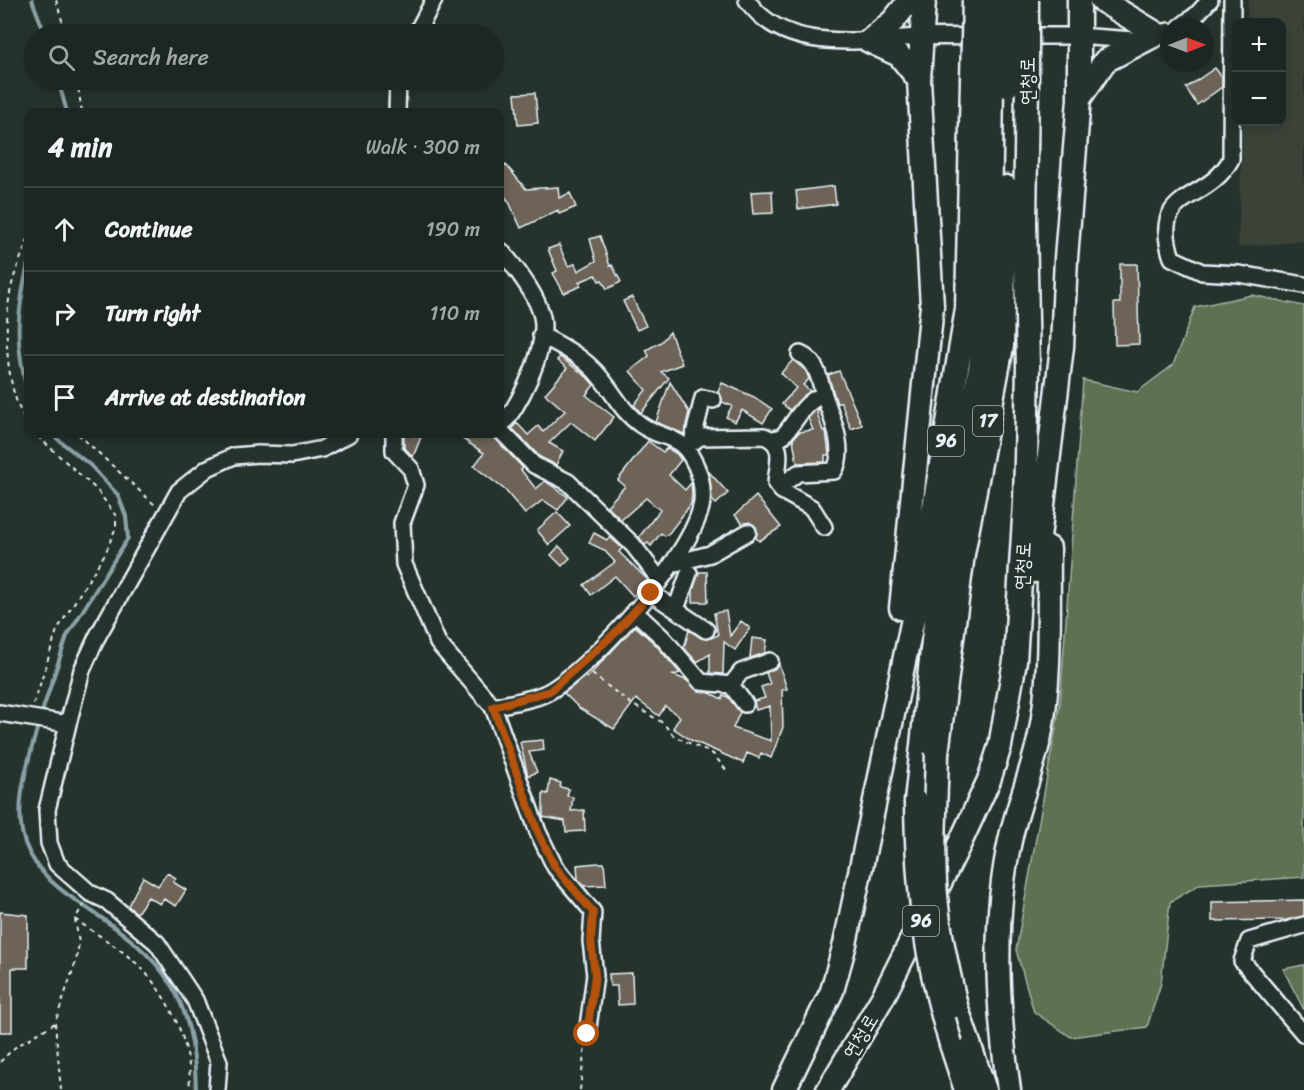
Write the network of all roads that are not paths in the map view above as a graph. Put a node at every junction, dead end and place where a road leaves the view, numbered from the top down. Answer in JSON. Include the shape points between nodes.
{"nodes":[{"id":1,"x":434,"y":0,"type":"edge"},
{"id":2,"x":747,"y":0,"type":"edge"},
{"id":3,"x":910,"y":0,"type":"edge"},
{"id":4,"x":924,"y":0,"type":"edge"},
{"id":5,"x":974,"y":0,"type":"edge"},
{"id":6,"x":993,"y":0,"type":"edge"},
{"id":7,"x":1011,"y":0,"type":"edge"},
{"id":8,"x":1027,"y":0,"type":"edge"},
{"id":9,"x":1078,"y":0,"type":"edge"},
{"id":10,"x":1101,"y":0,"type":"edge"},
{"id":11,"x":1210,"y":0,"type":"edge"},
{"id":12,"x":1232,"y":0,"type":"edge"},
{"id":13,"x":1192,"y":18,"type":"edge"},
{"id":14,"x":421,"y":24,"type":"edge"},
{"id":15,"x":1160,"y":30,"type":"edge"},
{"id":16,"x":1160,"y":33,"type":"edge"},
{"id":17,"x":1160,"y":34,"type":"edge"},
{"id":18,"x":1077,"y":36,"type":"junction"},
{"id":19,"x":923,"y":37,"type":"junction"},
{"id":20,"x":869,"y":41,"type":"junction"},
{"id":21,"x":920,"y":80,"type":"junction"},
{"id":22,"x":1000,"y":84,"type":"junction"},
{"id":23,"x":398,"y":90,"type":"edge"},
{"id":24,"x":1079,"y":99,"type":"junction"},
{"id":25,"x":397,"y":108,"type":"edge"},
{"id":26,"x":504,"y":255,"type":"edge"},
{"id":27,"x":1304,"y":285,"type":"edge"},
{"id":28,"x":541,"y":335,"type":"junction"},
{"id":29,"x":800,"y":354,"type":"dead end"},
{"id":30,"x":824,"y":395,"type":"junction"},
{"id":31,"x":713,"y":400,"type":"dead end"},
{"id":32,"x":504,"y":423,"type":"edge"},
{"id":33,"x":504,"y":433,"type":"edge"},
{"id":34,"x":342,"y":438,"type":"edge"},
{"id":35,"x":394,"y":438,"type":"edge"},
{"id":36,"x":773,"y":439,"type":"junction"},
{"id":37,"x":689,"y":445,"type":"junction"},
{"id":38,"x":1051,"y":453,"type":"junction"},
{"id":39,"x":778,"y":487,"type":"junction"},
{"id":40,"x":824,"y":527,"type":"dead end"},
{"id":41,"x":748,"y":532,"type":"dead end"},
{"id":42,"x":672,"y":564,"type":"junction"},
{"id":43,"x":689,"y":573,"type":"dead end"},
{"id":44,"x":656,"y":586,"type":"junction"},
{"id":45,"x":676,"y":609,"type":"junction"},
{"id":46,"x":634,"y":611,"type":"junction"},
{"id":47,"x":706,"y":630,"type":"dead end"},
{"id":48,"x":770,"y":661,"type":"dead end"},
{"id":49,"x":731,"y":685,"type":"junction"},
{"id":50,"x":745,"y":704,"type":"dead end"},
{"id":51,"x":493,"y":707,"type":"junction"},
{"id":52,"x":0,"y":713,"type":"edge"},
{"id":53,"x":65,"y":723,"type":"junction"},
{"id":54,"x":1000,"y":746,"type":"junction"},
{"id":55,"x":875,"y":797,"type":"junction"},
{"id":56,"x":1304,"y":925,"type":"edge"},
{"id":57,"x":590,"y":1013,"type":"dead end"},
{"id":58,"x":1304,"y":1034,"type":"edge"},
{"id":59,"x":217,"y":1090,"type":"edge"},
{"id":60,"x":784,"y":1090,"type":"edge"},
{"id":61,"x":828,"y":1090,"type":"edge"},
{"id":62,"x":966,"y":1090,"type":"edge"},
{"id":63,"x":985,"y":1090,"type":"edge"},
{"id":64,"x":1009,"y":1090,"type":"edge"}],
"edges":[{"from":1,"to":14,"type":"street"},
{"from":2,"to":20,"type":"street","via":[[752,8],[786,32],[819,40]]},
{"from":3,"to":20,"type":"highway"},
{"from":4,"to":19,"type":"highway"},
{"from":5,"to":22,"type":"highway","name":"연청로","number":"96","bridge":true},
{"from":6,"to":22,"type":"highway","bridge":true},
{"from":7,"to":22,"type":"highway","bridge":true},
{"from":8,"to":22,"type":"highway","name":"연청로","number":"96","bridge":true},
{"from":9,"to":18,"type":"highway"},
{"from":10,"to":15,"type":"highway"},
{"from":11,"to":13,"type":"street"},
{"from":12,"to":27,"type":"street","via":[[1231,159],[1209,184],[1176,203],[1165,230],[1166,240],[1172,258],[1202,272]]},
{"from":16,"to":18,"type":"street","via":[[1133,40]]},
{"from":17,"to":24,"type":"highway","via":[[1105,61]]},
{"from":18,"to":19,"type":"street"},
{"from":18,"to":24,"type":"highway"},
{"from":19,"to":20,"type":"street"},
{"from":19,"to":21,"type":"highway"},
{"from":20,"to":21,"type":"highway","via":[[899,55]]},
{"from":21,"to":55,"type":"highway","via":[[932,306],[907,566]]},
{"from":22,"to":54,"type":"highway","name":"연청로","number":"96","via":[[1025,223],[1029,367],[1015,661]]},
{"from":22,"to":55,"type":"highway","name":"연청로","number":"96","via":[[924,566]]},
{"from":22,"to":62,"type":"highway","name":"연청로","number":"17","bridge":true,"via":[[989,289],[980,368],[940,574],[916,802],[916,871],[926,948]]},
{"from":22,"to":63,"type":"highway","name":"연청로","number":"17","bridge":true,"via":[[1006,250],[1002,346],[961,564],[938,753],[934,844],[944,951],[956,1006]]},
{"from":23,"to":25,"type":"street"},
{"from":24,"to":38,"type":"highway"},
{"from":26,"to":28,"type":"street","via":[[530,287],[543,324]]},
{"from":28,"to":32,"type":"street","via":[[523,393]]},
{"from":28,"to":37,"type":"street","via":[[571,351],[599,376],[620,407],[641,425]]},
{"from":29,"to":30,"type":"street","via":[[809,358],[818,373]]},
{"from":30,"to":36,"type":"street","via":[[800,411],[782,437]]},
{"from":30,"to":39,"type":"street","via":[[837,438],[838,464],[834,471],[798,472]]},
{"from":31,"to":37,"type":"street","via":[[703,398]]},
{"from":33,"to":44,"type":"street","via":[[534,465],[568,482],[633,545]]},
{"from":34,"to":53,"type":"street","via":[[322,449],[292,455],[234,456],[208,468],[179,491],[97,637]]},
{"from":35,"to":51,"type":"street","via":[[394,452],[411,469],[416,485],[402,523],[404,564],[438,643]]},
{"from":36,"to":37,"type":"street","via":[[700,437]]},
{"from":36,"to":39,"type":"street","via":[[779,449]]},
{"from":37,"to":42,"type":"street","via":[[702,488],[702,504]]},
{"from":38,"to":54,"type":"highway","via":[[1020,671]]},
{"from":38,"to":64,"type":"highway","via":[[1046,675],[1040,734],[1011,837],[999,926],[999,1014]]},
{"from":39,"to":40,"type":"street","via":[[812,508]]},
{"from":41,"to":42,"type":"street","via":[[710,554]]},
{"from":42,"to":44,"type":"street"},
{"from":43,"to":45,"type":"street"},
{"from":44,"to":45,"type":"street"},
{"from":44,"to":46,"type":"street"},
{"from":45,"to":47,"type":"street"},
{"from":46,"to":49,"type":"street","via":[[701,682]]},
{"from":46,"to":51,"type":"street","via":[[550,691]]},
{"from":48,"to":49,"type":"street","via":[[741,672]]},
{"from":49,"to":50,"type":"street"},
{"from":51,"to":57,"type":"street","via":[[542,841],[555,867],[593,912],[595,975],[587,1034]]},
{"from":52,"to":53,"type":"street"},
{"from":53,"to":59,"type":"street","via":[[47,810],[49,843],[57,864],[90,894],[107,901],[157,943],[195,1000],[219,1062]]},
{"from":54,"to":61,"type":"highway","name":"연청로","number":"96","via":[[985,789],[883,998]]},
{"from":55,"to":60,"type":"highway","name":"연청로","number":"96","via":[[832,992]]},
{"from":56,"to":58,"type":"street","via":[[1249,941],[1242,961]]}]}
